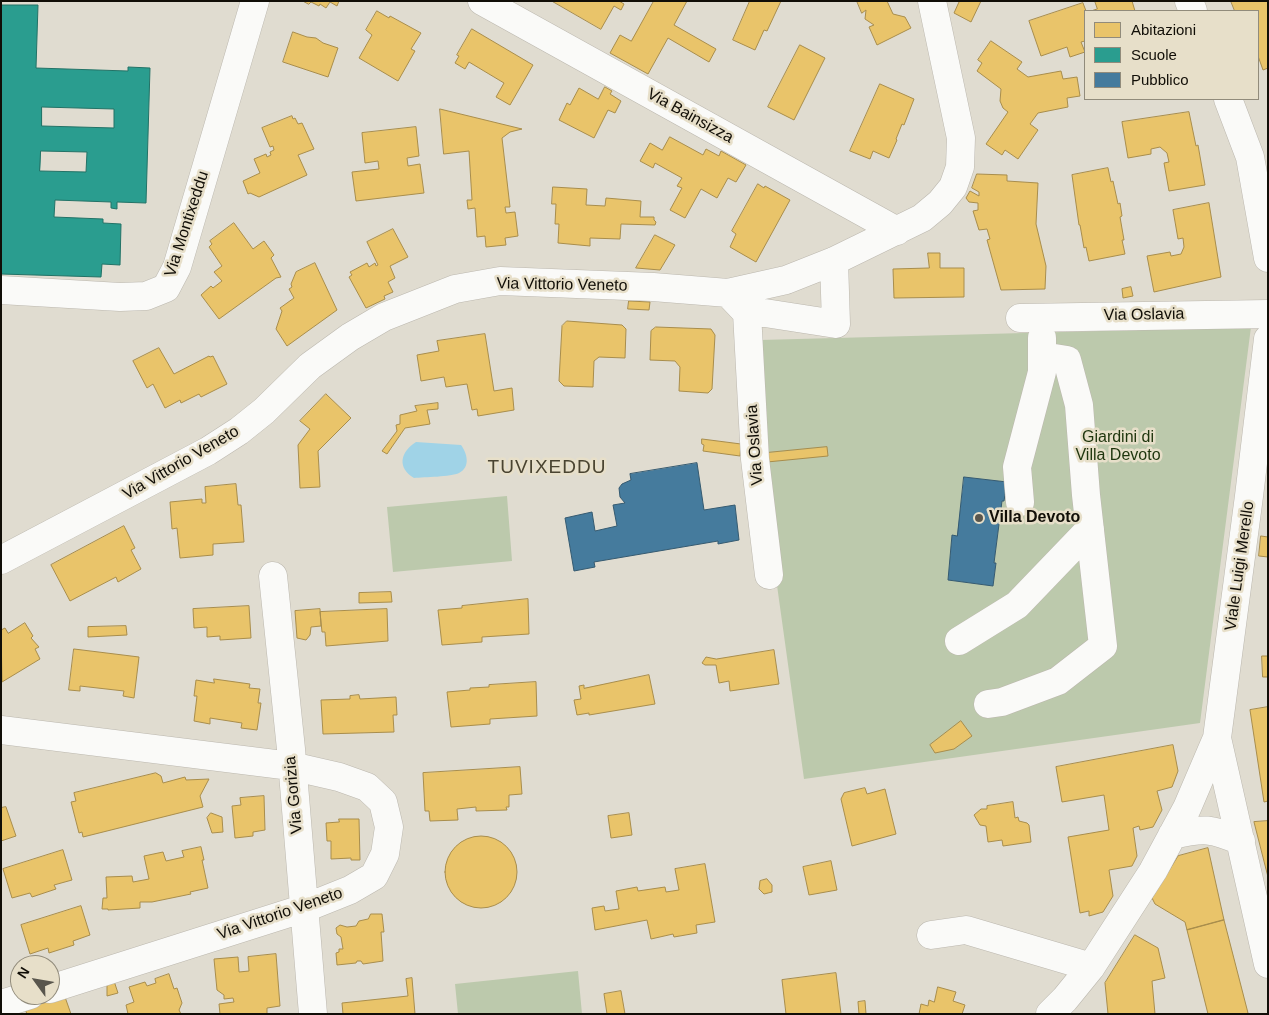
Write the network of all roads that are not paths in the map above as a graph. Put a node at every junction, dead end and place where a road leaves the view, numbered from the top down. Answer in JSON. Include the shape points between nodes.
{"nodes":[{"id":1,"x":254,"y":1,"type":"edge"},
{"id":2,"x":482,"y":1,"type":"edge"},
{"id":3,"x":932,"y":1,"type":"edge"},
{"id":4,"x":1228,"y":100,"type":"edge"},
{"id":5,"x":898,"y":231,"type":"junction"},
{"id":6,"x":1268,"y":258,"type":"edge"},
{"id":7,"x":834,"y":261,"type":"junction"},
{"id":8,"x":1,"y":290,"type":"edge"},
{"id":9,"x":728,"y":293,"type":"junction"},
{"id":10,"x":747,"y":314,"type":"junction"},
{"id":11,"x":1268,"y":314,"type":"edge"},
{"id":12,"x":1268,"y":339,"type":"edge"},
{"id":13,"x":1042,"y":356,"type":"junction"},
{"id":14,"x":1020,"y":502,"type":"dead end"},
{"id":15,"x":1090,"y":529,"type":"junction"},
{"id":16,"x":1,"y":560,"type":"edge"},
{"id":17,"x":769,"y":575,"type":"dead end"},
{"id":18,"x":273,"y":576,"type":"dead end"},
{"id":19,"x":959,"y":641,"type":"dead end"},
{"id":20,"x":988,"y":704,"type":"dead end"},
{"id":21,"x":1,"y":730,"type":"edge"},
{"id":22,"x":1217,"y":738,"type":"junction"},
{"id":23,"x":291,"y":766,"type":"junction"},
{"id":24,"x":1195,"y":789,"type":"junction"},
{"id":25,"x":1229,"y":792,"type":"junction"},
{"id":26,"x":1172,"y":835,"type":"junction"},
{"id":27,"x":1241,"y":841,"type":"junction"},
{"id":28,"x":305,"y":908,"type":"junction"},
{"id":29,"x":931,"y":935,"type":"dead end"},
{"id":30,"x":1268,"y":964,"type":"edge"},
{"id":31,"x":1090,"y":967,"type":"junction"},
{"id":32,"x":60,"y":986,"type":"edge"},
{"id":33,"x":313,"y":1014,"type":"edge"},
{"id":34,"x":1050,"y":1014,"type":"edge"}],
"edges":[{"from":1,"to":8,"type":"street","name":"Via Montixeddu","via":[[177,267],[166,288],[146,296],[120,297]]},
{"from":2,"to":5,"type":"street","name":"Via Bainsizza"},
{"from":3,"to":5,"type":"street","name":"Via Vittorio Veneto","via":[[961,138],[960,167],[940,204]]},
{"from":4,"to":6,"type":"street","via":[[1250,157]]},
{"from":5,"to":7,"type":"street","name":"Via Vittorio Veneto"},
{"from":7,"to":9,"type":"street","name":"Via Vittorio Veneto","via":[[786,280]]},
{"from":7,"to":10,"type":"street","via":[[836,324],[765,313]]},
{"from":9,"to":10,"type":"street"},
{"from":9,"to":16,"type":"street","name":"Via Vittorio Veneto","via":[[500,281],[455,289],[427,299],[350,337],[310,366],[264,411],[208,452]]},
{"from":10,"to":17,"type":"street","name":"Via Oslavia","via":[[755,459]]},
{"from":11,"to":13,"type":"street","name":"Via Oslavia","via":[[1031,317]]},
{"from":12,"to":22,"type":"street","name":"Viale Luigi Merello"},
{"from":13,"to":14,"type":"street","via":[[1042,372],[1017,467]]},
{"from":13,"to":15,"type":"street","via":[[1067,360],[1079,405]]},
{"from":15,"to":19,"type":"street","via":[[1017,605]]},
{"from":15,"to":20,"type":"street","via":[[1103,646],[1058,681]]},
{"from":18,"to":23,"type":"street","name":"Via Gorizia"},
{"from":21,"to":23,"type":"street","name":"Via Vittorio Veneto"},
{"from":22,"to":24,"type":"street"},
{"from":22,"to":25,"type":"street","name":"Viale Luigi Merello"},
{"from":23,"to":28,"type":"street","name":"Via Gorizia"},
{"from":23,"to":28,"type":"street","name":"Via Vittorio Veneto","via":[[367,787],[383,802],[389,827],[385,854],[374,876],[350,890]]},
{"from":24,"to":25,"type":"street","via":[[1203,787]]},
{"from":24,"to":26,"type":"street"},
{"from":25,"to":27,"type":"street","name":"Viale Luigi Merello"},
{"from":26,"to":27,"type":"street","via":[[1211,830]]},
{"from":26,"to":31,"type":"street","via":[[1153,871]]},
{"from":27,"to":30,"type":"street","name":"Viale Luigi Merello"},
{"from":28,"to":32,"type":"street","name":"Via Vittorio Veneto"},
{"from":28,"to":33,"type":"street","name":"Via Gorizia"},
{"from":29,"to":31,"type":"street","via":[[966,930]]},
{"from":31,"to":34,"type":"street"}]}
